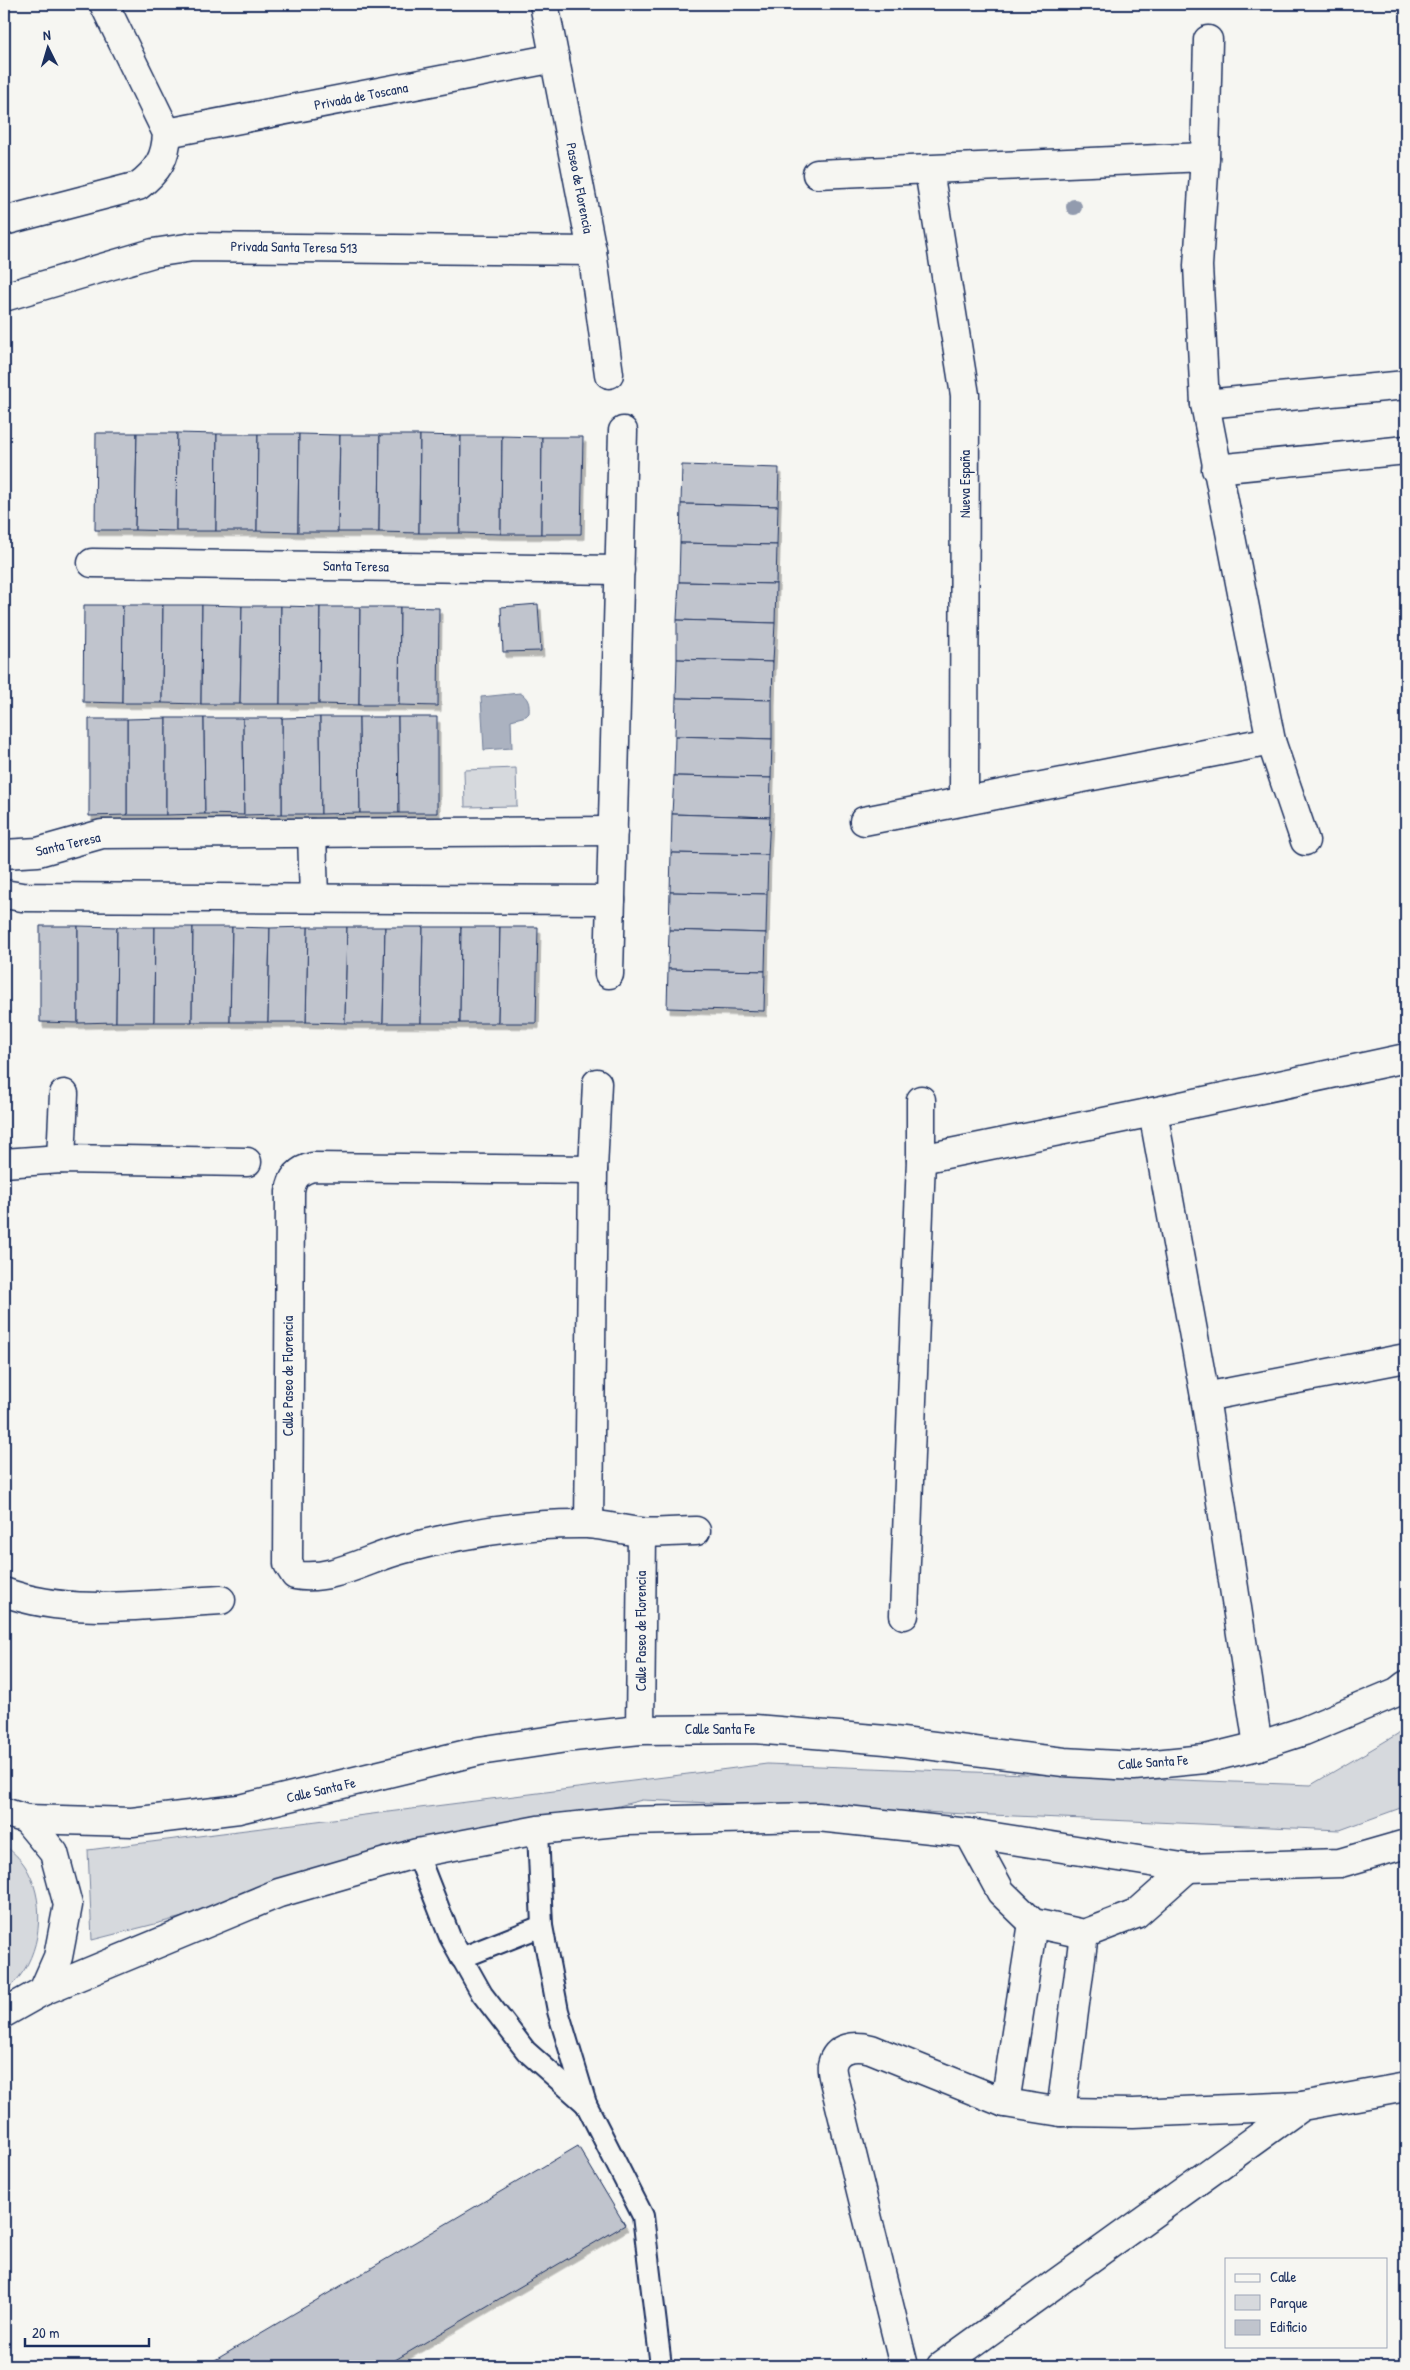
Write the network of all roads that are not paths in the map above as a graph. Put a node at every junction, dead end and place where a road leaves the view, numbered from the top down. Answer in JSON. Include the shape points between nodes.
{"nodes":[{"id":1,"x":104,"y":4,"type":"edge"},
{"id":2,"x":544,"y":4,"type":"edge"},
{"id":3,"x":1208,"y":40,"type":"dead end"},
{"id":4,"x":555,"y":58,"type":"junction"},
{"id":5,"x":167,"y":133,"type":"junction"},
{"id":6,"x":1205,"y":157,"type":"junction"},
{"id":7,"x":929,"y":170,"type":"junction"},
{"id":8,"x":817,"y":174,"type":"dead end"},
{"id":9,"x":4,"y":221,"type":"edge"},
{"id":10,"x":592,"y":251,"type":"junction"},
{"id":11,"x":4,"y":297,"type":"edge"},
{"id":12,"x":609,"y":374,"type":"dead end"},
{"id":13,"x":1406,"y":385,"type":"edge"},
{"id":14,"x":1205,"y":404,"type":"junction"},
{"id":15,"x":624,"y":431,"type":"dead end"},
{"id":16,"x":1406,"y":450,"type":"edge"},
{"id":17,"x":1216,"y":469,"type":"junction"},
{"id":18,"x":92,"y":563,"type":"dead end"},
{"id":19,"x":620,"y":570,"type":"junction"},
{"id":20,"x":1271,"y":741,"type":"junction"},
{"id":21,"x":964,"y":801,"type":"junction"},
{"id":22,"x":864,"y":821,"type":"dead end"},
{"id":23,"x":613,"y":831,"type":"junction"},
{"id":24,"x":312,"y":833,"type":"junction"},
{"id":25,"x":1304,"y":841,"type":"dead end"},
{"id":26,"x":4,"y":854,"type":"edge"},
{"id":27,"x":4,"y":894,"type":"edge"},
{"id":28,"x":314,"y":898,"type":"junction"},
{"id":29,"x":612,"y":900,"type":"junction"},
{"id":30,"x":609,"y":974,"type":"dead end"},
{"id":31,"x":1406,"y":1058,"type":"edge"},
{"id":32,"x":596,"y":1083,"type":"dead end"},
{"id":33,"x":64,"y":1094,"type":"dead end"},
{"id":34,"x":921,"y":1100,"type":"dead end"},
{"id":35,"x":1153,"y":1112,"type":"junction"},
{"id":36,"x":61,"y":1159,"type":"junction"},
{"id":37,"x":921,"y":1159,"type":"junction"},
{"id":38,"x":247,"y":1162,"type":"dead end"},
{"id":39,"x":4,"y":1163,"type":"edge"},
{"id":40,"x":593,"y":1170,"type":"junction"},
{"id":41,"x":1406,"y":1358,"type":"edge"},
{"id":42,"x":1205,"y":1398,"type":"junction"},
{"id":43,"x":589,"y":1524,"type":"junction"},
{"id":44,"x":696,"y":1530,"type":"dead end"},
{"id":45,"x":642,"y":1533,"type":"junction"},
{"id":46,"x":4,"y":1592,"type":"edge"},
{"id":47,"x":221,"y":1600,"type":"dead end"},
{"id":48,"x":904,"y":1615,"type":"dead end"},
{"id":49,"x":1406,"y":1685,"type":"edge"},
{"id":50,"x":640,"y":1730,"type":"junction"},
{"id":51,"x":1258,"y":1746,"type":"junction"},
{"id":52,"x":15,"y":1815,"type":"edge"},
{"id":53,"x":538,"y":1830,"type":"junction"},
{"id":54,"x":969,"y":1833,"type":"junction"},
{"id":55,"x":1406,"y":1844,"type":"edge"},
{"id":56,"x":417,"y":1853,"type":"junction"},
{"id":57,"x":1188,"y":1868,"type":"junction"},
{"id":58,"x":1033,"y":1923,"type":"junction"},
{"id":59,"x":542,"y":1926,"type":"junction"},
{"id":60,"x":1084,"y":1934,"type":"junction"},
{"id":61,"x":461,"y":1958,"type":"junction"},
{"id":62,"x":43,"y":1991,"type":"junction"},
{"id":63,"x":4,"y":2013,"type":"edge"},
{"id":64,"x":1406,"y":2088,"type":"edge"},
{"id":65,"x":1006,"y":2103,"type":"junction"},
{"id":66,"x":586,"y":2104,"type":"junction"},
{"id":67,"x":1302,"y":2106,"type":"junction"},
{"id":68,"x":1060,"y":2112,"type":"junction"},
{"id":69,"x":660,"y":2366,"type":"edge"},
{"id":70,"x":904,"y":2366,"type":"edge"},
{"id":71,"x":941,"y":2366,"type":"edge"}],
"edges":[{"from":1,"to":5,"type":"street"},
{"from":2,"to":4,"type":"street","name":"Paseo de Florencia"},
{"from":3,"to":6,"type":"street"},
{"from":4,"to":5,"type":"street","name":"Privada de Toscana"},
{"from":4,"to":10,"type":"street","name":"Paseo de Florencia"},
{"from":5,"to":9,"type":"street","via":[[160,165],[138,186]]},
{"from":6,"to":7,"type":"street"},
{"from":6,"to":14,"type":"street","via":[[1198,266]]},
{"from":7,"to":8,"type":"street"},
{"from":7,"to":21,"type":"street","name":"Nueva España","via":[[965,394]]},
{"from":10,"to":11,"type":"street","name":"Privada Santa Teresa 513","via":[[193,247],[153,253]]},
{"from":10,"to":12,"type":"street","name":"Paseo de Florencia"},
{"from":13,"to":14,"type":"street"},
{"from":14,"to":17,"type":"street"},
{"from":15,"to":19,"type":"street"},
{"from":16,"to":17,"type":"street"},
{"from":17,"to":20,"type":"street"},
{"from":18,"to":19,"type":"street","name":"Santa Teresa"},
{"from":19,"to":23,"type":"street"},
{"from":20,"to":21,"type":"street"},
{"from":20,"to":25,"type":"street"},
{"from":21,"to":22,"type":"street"},
{"from":23,"to":24,"type":"street","name":"Santa Teresa"},
{"from":23,"to":29,"type":"street"},
{"from":24,"to":26,"type":"street","name":"Santa Teresa","via":[[102,834],[38,852]]},
{"from":24,"to":28,"type":"street"},
{"from":27,"to":28,"type":"street","via":[[22,897]]},
{"from":28,"to":29,"type":"street"},
{"from":29,"to":30,"type":"street"},
{"from":31,"to":35,"type":"street"},
{"from":32,"to":40,"type":"street"},
{"from":33,"to":36,"type":"street"},
{"from":34,"to":37,"type":"street"},
{"from":35,"to":37,"type":"street"},
{"from":35,"to":42,"type":"street"},
{"from":36,"to":38,"type":"street"},
{"from":36,"to":39,"type":"street"},
{"from":37,"to":48,"type":"street"},
{"from":40,"to":43,"type":"street"},
{"from":40,"to":43,"type":"street","name":"Calle Paseo de Florencia","via":[[313,1167],[296,1174],[290,1192],[288,1564],[295,1575],[310,1577],[402,1549],[468,1534],[532,1525]]},
{"from":41,"to":42,"type":"street"},
{"from":42,"to":51,"type":"street"},
{"from":43,"to":45,"type":"street","name":"Calle Paseo de Florencia"},
{"from":44,"to":45,"type":"street","name":"Calle Paseo de Florencia"},
{"from":45,"to":50,"type":"street","name":"Calle Paseo de Florencia"},
{"from":46,"to":47,"type":"street","via":[[71,1605],[122,1606]]},
{"from":49,"to":51,"type":"street","name":"Calle Santa Fe","via":[[1397,1692],[1304,1731]]},
{"from":50,"to":51,"type":"street","name":"Calle Santa Fe","via":[[755,1729],[886,1740],[1064,1762],[1134,1766],[1205,1759]]},
{"from":50,"to":52,"type":"street","name":"Calle Santa Fe","via":[[479,1751],[239,1809],[132,1822]]},
{"from":52,"to":62,"type":"street","via":[[54,1853],[68,1905],[58,1957]]},
{"from":53,"to":54,"type":"street","via":[[626,1821],[818,1817]]},
{"from":53,"to":56,"type":"street"},
{"from":53,"to":59,"type":"lane"},
{"from":54,"to":57,"type":"street"},
{"from":54,"to":58,"type":"street","via":[[1000,1892]]},
{"from":55,"to":57,"type":"street","via":[[1340,1863]]},
{"from":56,"to":61,"type":"lane"},
{"from":56,"to":62,"type":"street","via":[[279,1893]]},
{"from":57,"to":60,"type":"street","via":[[1136,1914]]},
{"from":58,"to":60,"type":"street"},
{"from":58,"to":65,"type":"street"},
{"from":59,"to":61,"type":"lane"},
{"from":59,"to":66,"type":"lane","via":[[558,2012]]},
{"from":60,"to":68,"type":"street"},
{"from":61,"to":66,"type":"lane","via":[[482,1994],[526,2051]]},
{"from":62,"to":63,"type":"street"},
{"from":64,"to":67,"type":"street"},
{"from":65,"to":68,"type":"street"},
{"from":65,"to":70,"type":"street","via":[[858,2045],[841,2050],[832,2065]]},
{"from":66,"to":69,"type":"lane","via":[[643,2216]]},
{"from":67,"to":68,"type":"street","via":[[1133,2113]]},
{"from":67,"to":71,"type":"street"}]}
